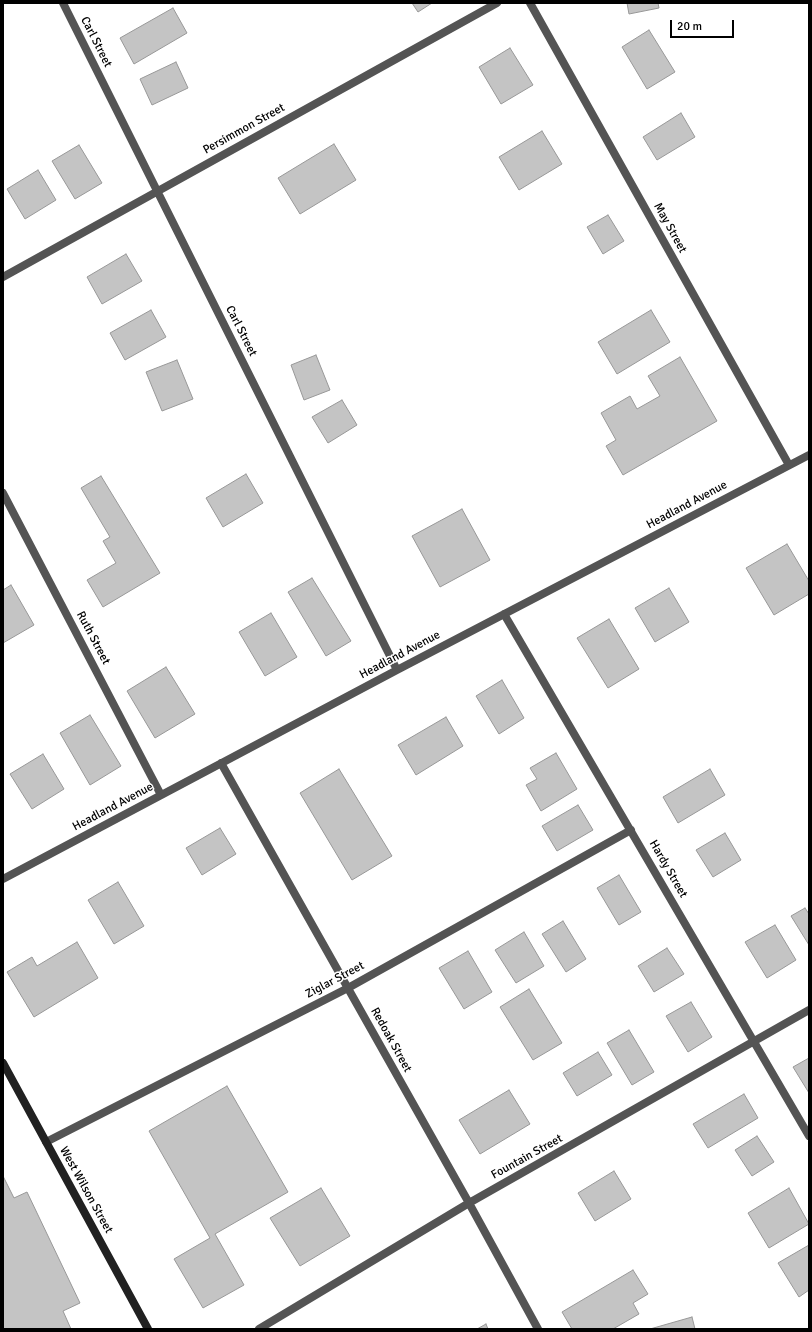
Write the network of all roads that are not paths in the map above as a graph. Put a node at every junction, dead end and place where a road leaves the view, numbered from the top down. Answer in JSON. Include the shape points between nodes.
{"nodes":[{"id":1,"x":63,"y":3,"type":"edge"},
{"id":2,"x":497,"y":3,"type":"edge"},
{"id":3,"x":530,"y":3,"type":"edge"},
{"id":4,"x":158,"y":191,"type":"junction"},
{"id":5,"x":3,"y":277,"type":"edge"},
{"id":6,"x":809,"y":455,"type":"edge"},
{"id":7,"x":789,"y":465,"type":"junction"},
{"id":8,"x":3,"y":493,"type":"edge"},
{"id":9,"x":504,"y":614,"type":"junction"},
{"id":10,"x":397,"y":670,"type":"junction"},
{"id":11,"x":222,"y":763,"type":"junction"},
{"id":12,"x":161,"y":795,"type":"junction"},
{"id":13,"x":631,"y":830,"type":"junction"},
{"id":14,"x":3,"y":879,"type":"edge"},
{"id":15,"x":348,"y":988,"type":"junction"},
{"id":16,"x":809,"y":1010,"type":"edge"},
{"id":17,"x":754,"y":1042,"type":"junction"},
{"id":18,"x":3,"y":1063,"type":"edge"},
{"id":19,"x":809,"y":1136,"type":"edge"},
{"id":20,"x":46,"y":1142,"type":"junction"},
{"id":21,"x":469,"y":1203,"type":"junction"},
{"id":22,"x":148,"y":1329,"type":"edge"},
{"id":23,"x":259,"y":1329,"type":"edge"},
{"id":24,"x":538,"y":1329,"type":"edge"}],
"edges":[{"from":1,"to":4,"type":"street","name":"Carl Street"},
{"from":2,"to":4,"type":"street","name":"Persimmon Street"},
{"from":3,"to":7,"type":"street","name":"May Street"},
{"from":4,"to":5,"type":"street","name":"Persimmon Street"},
{"from":4,"to":10,"type":"street","name":"Carl Street"},
{"from":6,"to":7,"type":"street","name":"Headland Avenue"},
{"from":7,"to":9,"type":"street","name":"Headland Avenue"},
{"from":8,"to":12,"type":"street","name":"Ruth Street"},
{"from":9,"to":10,"type":"street","name":"Headland Avenue"},
{"from":9,"to":13,"type":"street","name":"Hardy Street"},
{"from":10,"to":11,"type":"street","name":"Headland Avenue"},
{"from":11,"to":12,"type":"street","name":"Headland Avenue"},
{"from":11,"to":15,"type":"street","name":"Redoak Street"},
{"from":12,"to":14,"type":"street","name":"Headland Avenue"},
{"from":13,"to":15,"type":"street","name":"Ziglar Street"},
{"from":13,"to":17,"type":"street","name":"Hardy Street"},
{"from":15,"to":20,"type":"street","name":"Ziglar Street"},
{"from":15,"to":21,"type":"street","name":"Redoak Street"},
{"from":16,"to":17,"type":"street","name":"Fountain Street"},
{"from":17,"to":19,"type":"street","name":"Hardy Street"},
{"from":17,"to":21,"type":"street","name":"Fountain Street"},
{"from":18,"to":20,"type":"street","name":"West Wilson Street"},
{"from":20,"to":22,"type":"street","name":"West Wilson Street"},
{"from":21,"to":23,"type":"street","name":"Fountain Street"},
{"from":21,"to":24,"type":"street","name":"Redoak Street"}]}
